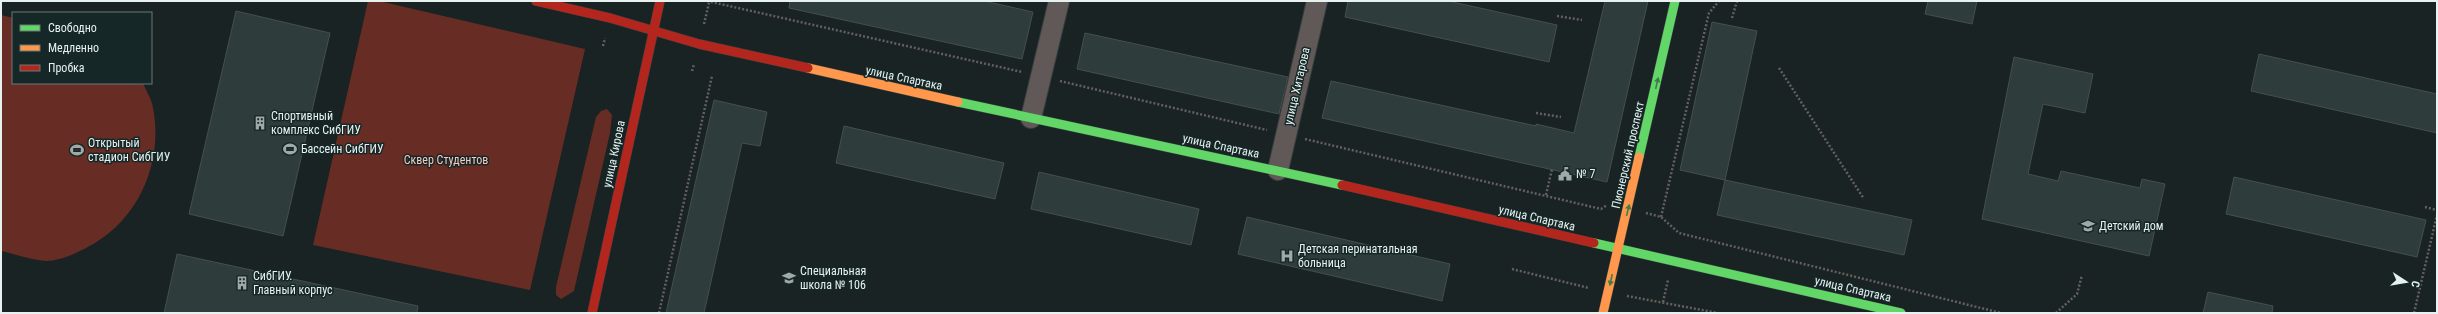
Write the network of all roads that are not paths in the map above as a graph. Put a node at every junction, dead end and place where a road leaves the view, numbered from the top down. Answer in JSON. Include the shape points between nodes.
{"nodes":[{"id":1,"x":536,"y":1,"type":"edge"},
{"id":2,"x":660,"y":1,"type":"edge"},
{"id":3,"x":1059,"y":1,"type":"edge"},
{"id":4,"x":1317,"y":1,"type":"edge"},
{"id":5,"x":1675,"y":1,"type":"edge"},
{"id":6,"x":654,"y":30,"type":"junction"},
{"id":7,"x":1031,"y":118,"type":"junction"},
{"id":8,"x":1278,"y":170,"type":"junction"},
{"id":9,"x":1618,"y":248,"type":"junction"},
{"id":10,"x":592,"y":313,"type":"edge"},
{"id":11,"x":1604,"y":313,"type":"edge"},
{"id":12,"x":1901,"y":313,"type":"edge"}],
"edges":[{"from":1,"to":6,"type":"street","name":"улица Спартака"},
{"from":2,"to":6,"type":"street","name":"улица Кирова"},
{"from":3,"to":7,"type":"street"},
{"from":4,"to":8,"type":"street","name":"улица Хитарова"},
{"from":9,"to":5,"type":"street","name":"Пионерский проспект","one_way":true},
{"from":6,"to":7,"type":"street","name":"улица Спартака","via":[[699,44]]},
{"from":6,"to":10,"type":"street","name":"улица Кирова"},
{"from":7,"to":8,"type":"street","name":"улица Спартака"},
{"from":8,"to":9,"type":"street","name":"улица Спартака"},
{"from":9,"to":11,"type":"street","name":"Пионерский проспект","one_way":true},
{"from":9,"to":12,"type":"street","name":"улица Спартака"}]}
